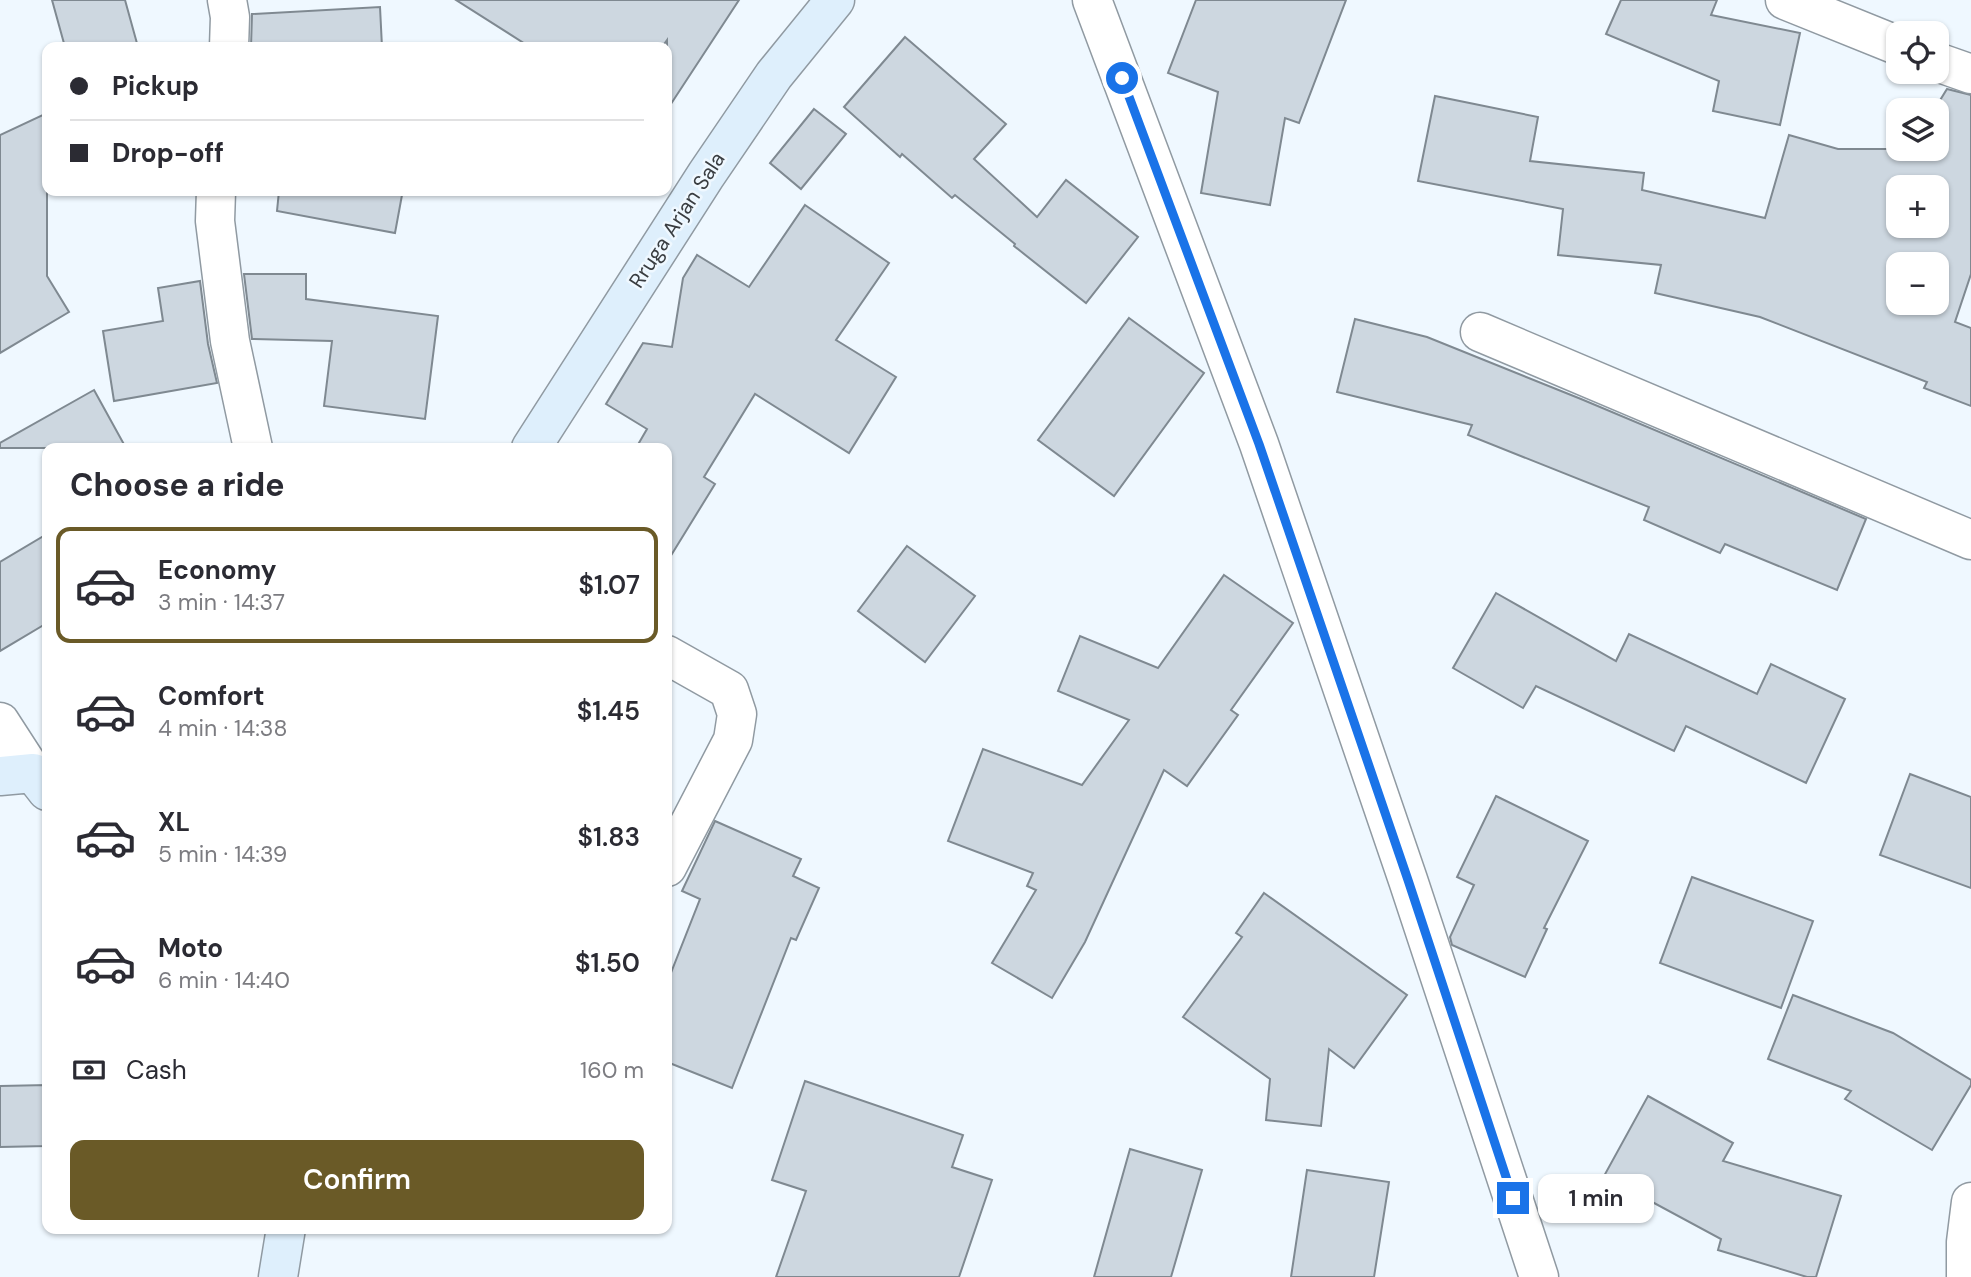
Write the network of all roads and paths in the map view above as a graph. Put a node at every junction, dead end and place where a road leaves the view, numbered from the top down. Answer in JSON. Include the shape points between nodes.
{"nodes":[{"id":1,"x":228,"y":0,"type":"edge"},
{"id":2,"x":835,"y":0,"type":"edge"},
{"id":3,"x":1092,"y":0,"type":"edge"},
{"id":4,"x":1785,"y":0,"type":"edge"},
{"id":5,"x":1886,"y":41,"type":"edge"},
{"id":6,"x":229,"y":42,"type":"edge"},
{"id":7,"x":1949,"y":66,"type":"edge"},
{"id":8,"x":1971,"y":74,"type":"edge"},
{"id":9,"x":216,"y":196,"type":"edge"},
{"id":10,"x":1480,"y":332,"type":"dead end"},
{"id":11,"x":252,"y":443,"type":"edge"},
{"id":12,"x":534,"y":443,"type":"edge"},
{"id":13,"x":1971,"y":540,"type":"edge"},
{"id":14,"x":672,"y":657,"type":"edge"},
{"id":15,"x":0,"y":722,"type":"edge"},
{"id":16,"x":27,"y":780,"type":"edge"},
{"id":17,"x":672,"y":857,"type":"edge"},
{"id":18,"x":1971,"y":1202,"type":"edge"},
{"id":19,"x":285,"y":1234,"type":"edge"},
{"id":20,"x":278,"y":1277,"type":"edge"},
{"id":21,"x":1539,"y":1277,"type":"edge"},
{"id":22,"x":1966,"y":1277,"type":"edge"}],
"edges":[{"from":1,"to":6,"type":"street"},
{"from":2,"to":12,"type":"street","name":"Rruga Arjan Sala","via":[[774,75],[706,175]]},
{"from":3,"to":21,"type":"street","via":[[1259,444]]},
{"from":4,"to":5,"type":"street"},
{"from":7,"to":8,"type":"street"},
{"from":9,"to":11,"type":"street","via":[[230,341]]},
{"from":10,"to":13,"type":"street"},
{"from":14,"to":17,"type":"street","via":[[729,690],[737,715],[733,740]]},
{"from":15,"to":16,"type":"street"},
{"from":18,"to":22,"type":"street"},
{"from":19,"to":20,"type":"street"}]}
